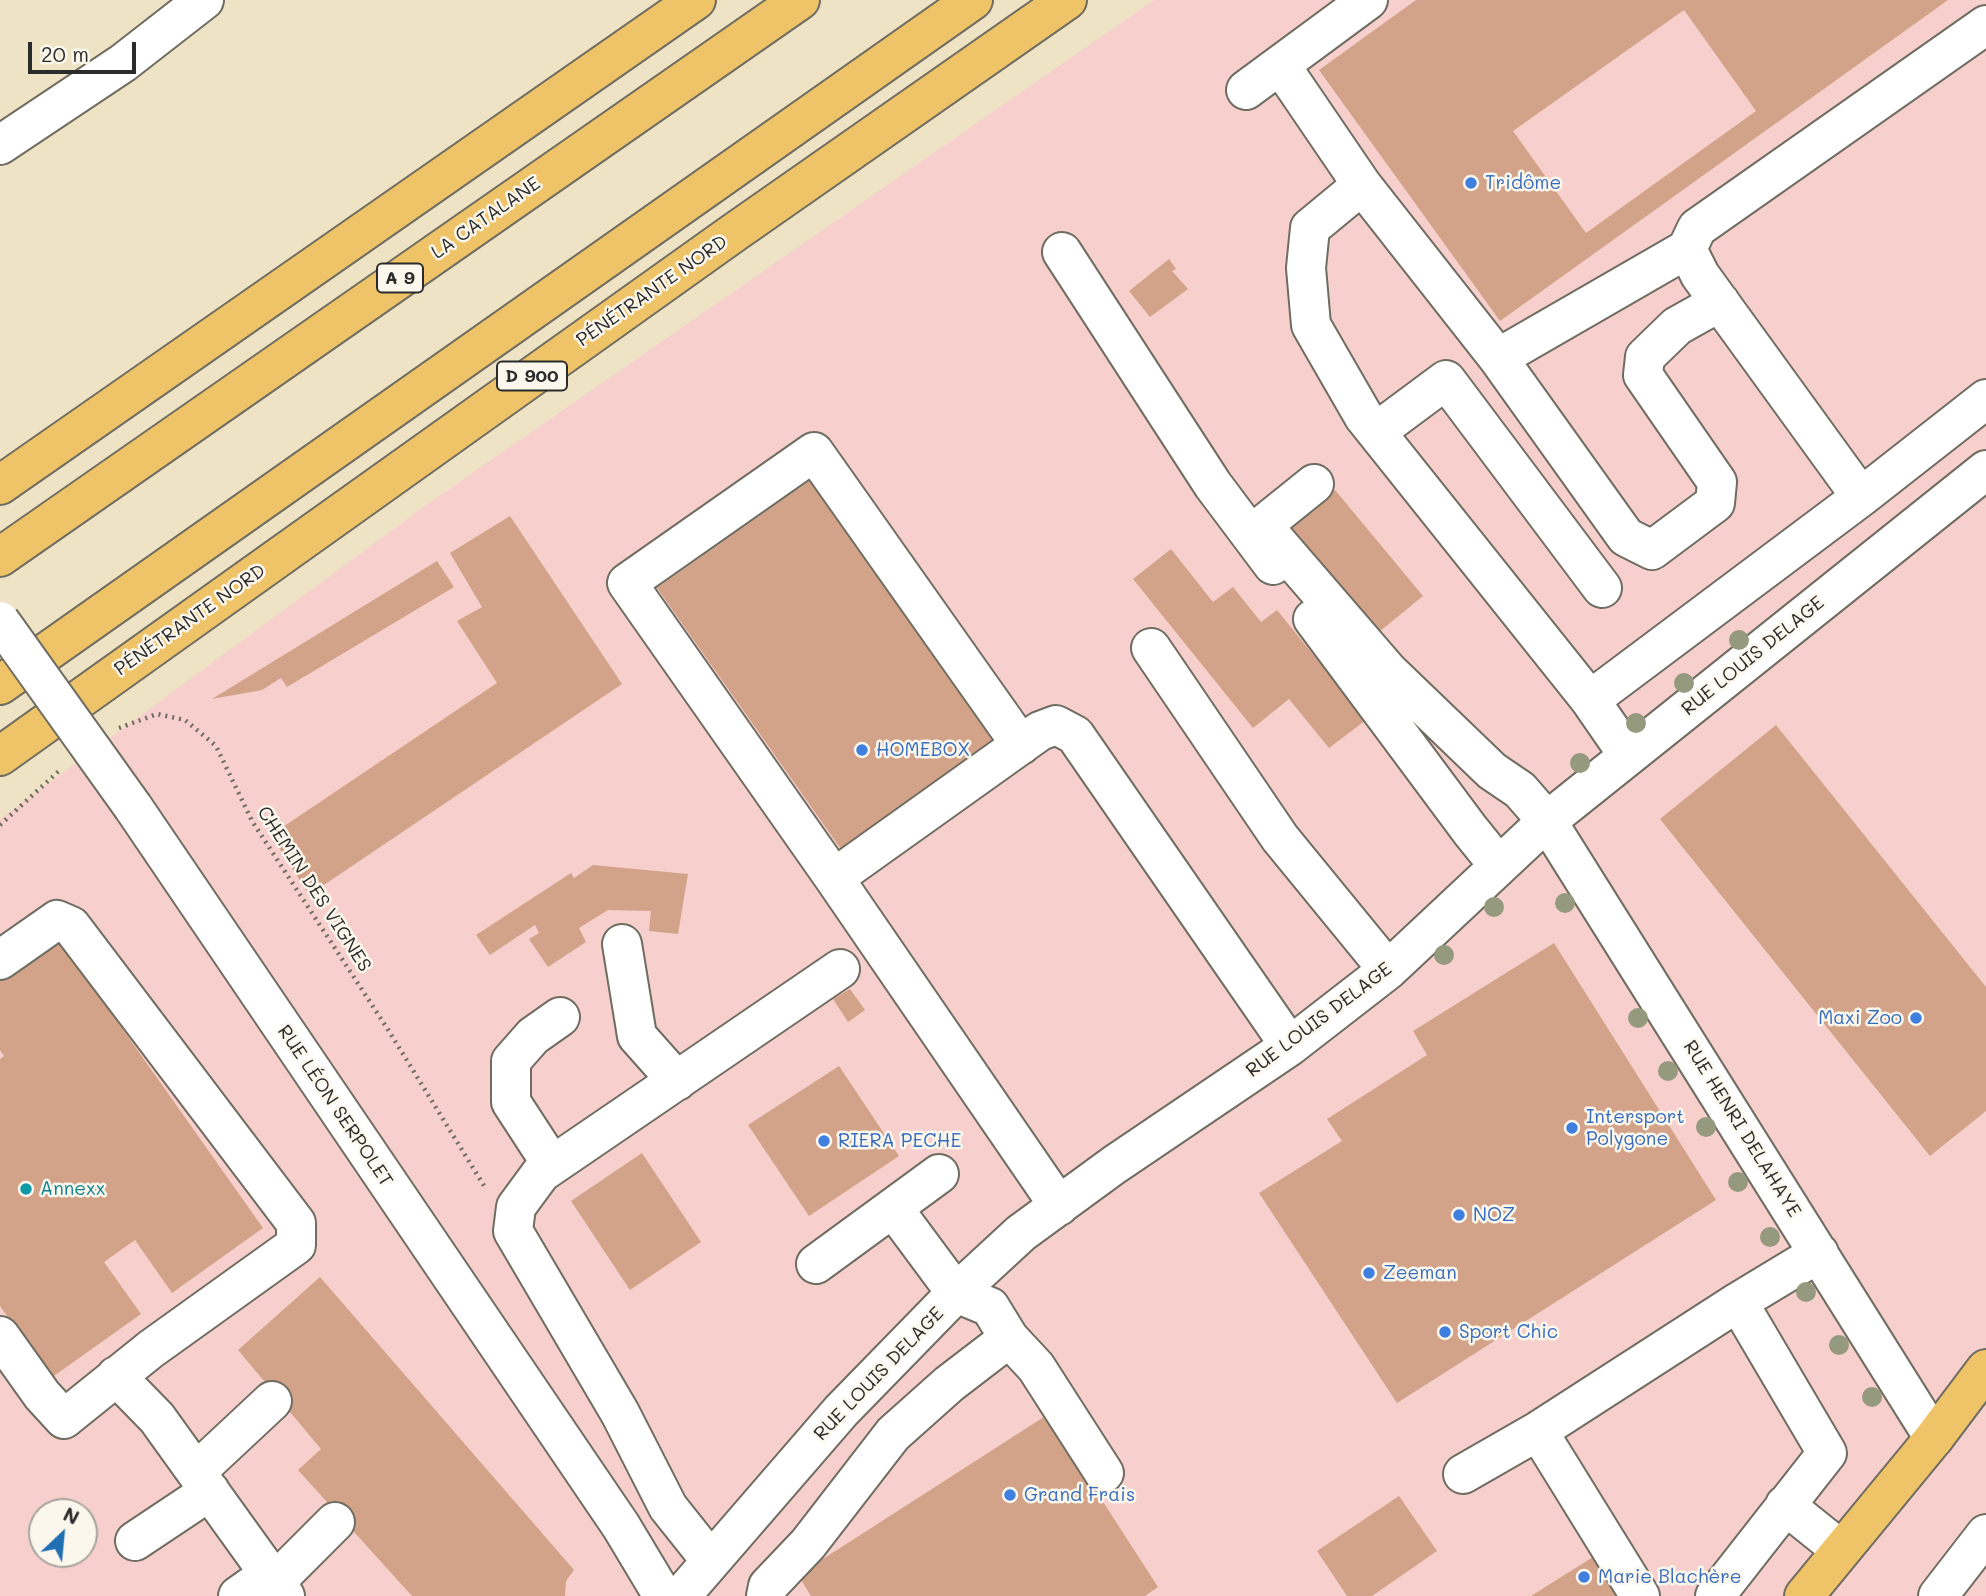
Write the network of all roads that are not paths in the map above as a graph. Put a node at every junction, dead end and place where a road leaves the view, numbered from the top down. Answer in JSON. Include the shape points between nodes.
{"nodes":[{"id":1,"x":204,"y":0,"type":"edge"},
{"id":2,"x":696,"y":0,"type":"edge"},
{"id":3,"x":800,"y":0,"type":"edge"},
{"id":4,"x":973,"y":0,"type":"edge"},
{"id":5,"x":1067,"y":0,"type":"edge"},
{"id":6,"x":1368,"y":0,"type":"edge"},
{"id":7,"x":1986,"y":25,"type":"edge"},
{"id":8,"x":1281,"y":66,"type":"junction"},
{"id":9,"x":1246,"y":90,"type":"dead end"},
{"id":10,"x":0,"y":145,"type":"edge"},
{"id":11,"x":1362,"y":185,"type":"junction"},
{"id":12,"x":1687,"y":249,"type":"junction"},
{"id":13,"x":1062,"y":252,"type":"dead end"},
{"id":14,"x":1720,"y":302,"type":"junction"},
{"id":15,"x":1498,"y":358,"type":"junction"},
{"id":16,"x":1986,"y":399,"type":"edge"},
{"id":17,"x":1376,"y":432,"type":"junction"},
{"id":18,"x":1986,"y":470,"type":"edge"},
{"id":19,"x":1314,"y":484,"type":"dead end"},
{"id":20,"x":0,"y":485,"type":"edge"},
{"id":21,"x":1861,"y":497,"type":"junction"},
{"id":22,"x":0,"y":556,"type":"edge"},
{"id":23,"x":1602,"y":588,"type":"dead end"},
{"id":24,"x":0,"y":621,"type":"edge"},
{"id":25,"x":1151,"y":648,"type":"dead end"},
{"id":26,"x":0,"y":685,"type":"edge"},
{"id":27,"x":1590,"y":699,"type":"junction"},
{"id":28,"x":1021,"y":745,"type":"junction"},
{"id":29,"x":1628,"y":755,"type":"junction"},
{"id":30,"x":0,"y":756,"type":"edge"},
{"id":31,"x":1547,"y":821,"type":"junction"},
{"id":32,"x":1499,"y":866,"type":"junction"},
{"id":33,"x":834,"y":878,"type":"junction"},
{"id":34,"x":622,"y":944,"type":"dead end"},
{"id":35,"x":0,"y":960,"type":"edge"},
{"id":36,"x":840,"y":969,"type":"dead end"},
{"id":37,"x":1388,"y":970,"type":"junction"},
{"id":38,"x":560,"y":1017,"type":"dead end"},
{"id":39,"x":1290,"y":1046,"type":"junction"},
{"id":40,"x":677,"y":1081,"type":"junction"},
{"id":41,"x":552,"y":1165,"type":"junction"},
{"id":42,"x":939,"y":1174,"type":"dead end"},
{"id":43,"x":1059,"y":1206,"type":"junction"},
{"id":44,"x":894,"y":1208,"type":"junction"},
{"id":45,"x":1819,"y":1253,"type":"junction"},
{"id":46,"x":816,"y":1264,"type":"dead end"},
{"id":47,"x":956,"y":1293,"type":"junction"},
{"id":48,"x":1738,"y":1302,"type":"junction"},
{"id":49,"x":0,"y":1336,"type":"edge"},
{"id":50,"x":1009,"y":1339,"type":"junction"},
{"id":51,"x":1986,"y":1369,"type":"edge"},
{"id":52,"x":116,"y":1376,"type":"junction"},
{"id":53,"x":272,"y":1401,"type":"dead end"},
{"id":54,"x":1538,"y":1431,"type":"junction"},
{"id":55,"x":1934,"y":1438,"type":"junction"},
{"id":56,"x":1104,"y":1473,"type":"dead end"},
{"id":57,"x":1463,"y":1474,"type":"dead end"},
{"id":58,"x":203,"y":1482,"type":"junction"},
{"id":59,"x":1785,"y":1505,"type":"junction"},
{"id":60,"x":335,"y":1522,"type":"dead end"},
{"id":61,"x":1986,"y":1534,"type":"edge"},
{"id":62,"x":135,"y":1541,"type":"dead end"},
{"id":63,"x":712,"y":1561,"type":"junction"},
{"id":64,"x":1830,"y":1570,"type":"edge"},
{"id":65,"x":276,"y":1584,"type":"edge"},
{"id":66,"x":238,"y":1596,"type":"edge"},
{"id":67,"x":663,"y":1596,"type":"edge"},
{"id":68,"x":681,"y":1596,"type":"edge"},
{"id":69,"x":766,"y":1596,"type":"edge"},
{"id":70,"x":1640,"y":1596,"type":"edge"},
{"id":71,"x":1715,"y":1596,"type":"edge"},
{"id":72,"x":1804,"y":1596,"type":"edge"},
{"id":73,"x":1938,"y":1596,"type":"edge"}],
"edges":[{"from":1,"to":10,"type":"street","via":[[123,63]]},
{"from":2,"to":20,"type":"main road"},
{"from":3,"to":22,"type":"main road","name":"LA CATALANE","number":"A 9"},
{"from":4,"to":26,"type":"main road","number":"D 900"},
{"from":5,"to":30,"type":"main road","name":"PÉNÉTRANTE NORD","number":"D 900"},
{"from":6,"to":8,"type":"street"},
{"from":7,"to":12,"type":"street","via":[[1697,228]]},
{"from":8,"to":9,"type":"street"},
{"from":8,"to":11,"type":"street"},
{"from":11,"to":15,"type":"street"},
{"from":11,"to":17,"type":"street","via":[[1310,228],[1306,268],[1311,324]]},
{"from":12,"to":14,"type":"street"},
{"from":12,"to":15,"type":"street"},
{"from":13,"to":32,"type":"street","via":[[1213,485]]},
{"from":14,"to":15,"type":"street","via":[[1677,326],[1645,357],[1643,376],[1717,482],[1715,503],[1652,550],[1626,537]]},
{"from":14,"to":21,"type":"street"},
{"from":16,"to":21,"type":"street"},
{"from":17,"to":23,"type":"street","via":[[1446,380]]},
{"from":17,"to":27,"type":"street"},
{"from":18,"to":29,"type":"street","name":"RUE LOUIS DELAGE"},
{"from":19,"to":31,"type":"street","name":"RUE HENRI DELAHAYE","via":[[1268,522],[1269,533],[1388,671],[1492,771],[1520,790]]},
{"from":21,"to":27,"type":"street"},
{"from":24,"to":67,"type":"street","name":"RUE LÉON SERPOLET","bridge":true,"via":[[133,807],[621,1526]]},
{"from":25,"to":37,"type":"street","via":[[1280,838]]},
{"from":27,"to":29,"type":"street"},
{"from":28,"to":33,"type":"street"},
{"from":28,"to":33,"type":"street","via":[[814,452],[627,583]]},
{"from":28,"to":39,"type":"street","via":[[1056,725],[1075,735]]},
{"from":29,"to":31,"type":"street","name":"RUE LOUIS DELAGE"},
{"from":31,"to":32,"type":"street","name":"RUE LOUIS DELAGE"},
{"from":31,"to":45,"type":"street","name":"RUE HENRI DELAHAYE"},
{"from":32,"to":37,"type":"street","name":"RUE LOUIS DELAGE"},
{"from":33,"to":43,"type":"street"},
{"from":34,"to":40,"type":"street","via":[[637,1036]]},
{"from":35,"to":52,"type":"street","via":[[57,920],[71,926],[296,1223],[296,1245]]},
{"from":36,"to":40,"type":"street"},
{"from":37,"to":39,"type":"street","name":"RUE LOUIS DELAGE"},
{"from":38,"to":41,"type":"street","via":[[533,1036],[512,1061],[511,1102]]},
{"from":39,"to":43,"type":"street","name":"RUE LOUIS DELAGE"},
{"from":40,"to":41,"type":"street"},
{"from":41,"to":63,"type":"street","via":[[516,1207],[513,1231],[620,1413],[668,1507]]},
{"from":42,"to":44,"type":"street"},
{"from":43,"to":47,"type":"street","name":"RUE LOUIS DELAGE","via":[[1021,1233]]},
{"from":44,"to":46,"type":"street"},
{"from":44,"to":47,"type":"street"},
{"from":45,"to":48,"type":"street"},
{"from":45,"to":55,"type":"street","name":"RUE HENRI DELAHAYE"},
{"from":47,"to":50,"type":"street","via":[[990,1307]]},
{"from":47,"to":63,"type":"street","name":"RUE LOUIS DELAGE","via":[[841,1411]]},
{"from":48,"to":54,"type":"street"},
{"from":48,"to":59,"type":"street","via":[[1826,1453]]},
{"from":49,"to":52,"type":"street","via":[[64,1419]]},
{"from":50,"to":56,"type":"street","via":[[1036,1367]]},
{"from":50,"to":69,"type":"street","via":[[893,1434],[808,1545],[768,1586]]},
{"from":51,"to":55,"type":"main road"},
{"from":52,"to":58,"type":"street","via":[[157,1418]]},
{"from":53,"to":58,"type":"street"},
{"from":54,"to":57,"type":"street"},
{"from":54,"to":70,"type":"street"},
{"from":55,"to":64,"type":"main road"},
{"from":58,"to":62,"type":"street"},
{"from":58,"to":65,"type":"street"},
{"from":59,"to":64,"type":"street"},
{"from":59,"to":71,"type":"street"},
{"from":60,"to":65,"type":"street"},
{"from":61,"to":73,"type":"street"},
{"from":63,"to":68,"type":"street","name":"RUE LOUIS DELAGE"},
{"from":64,"to":72,"type":"main road"},
{"from":65,"to":66,"type":"street"}]}
